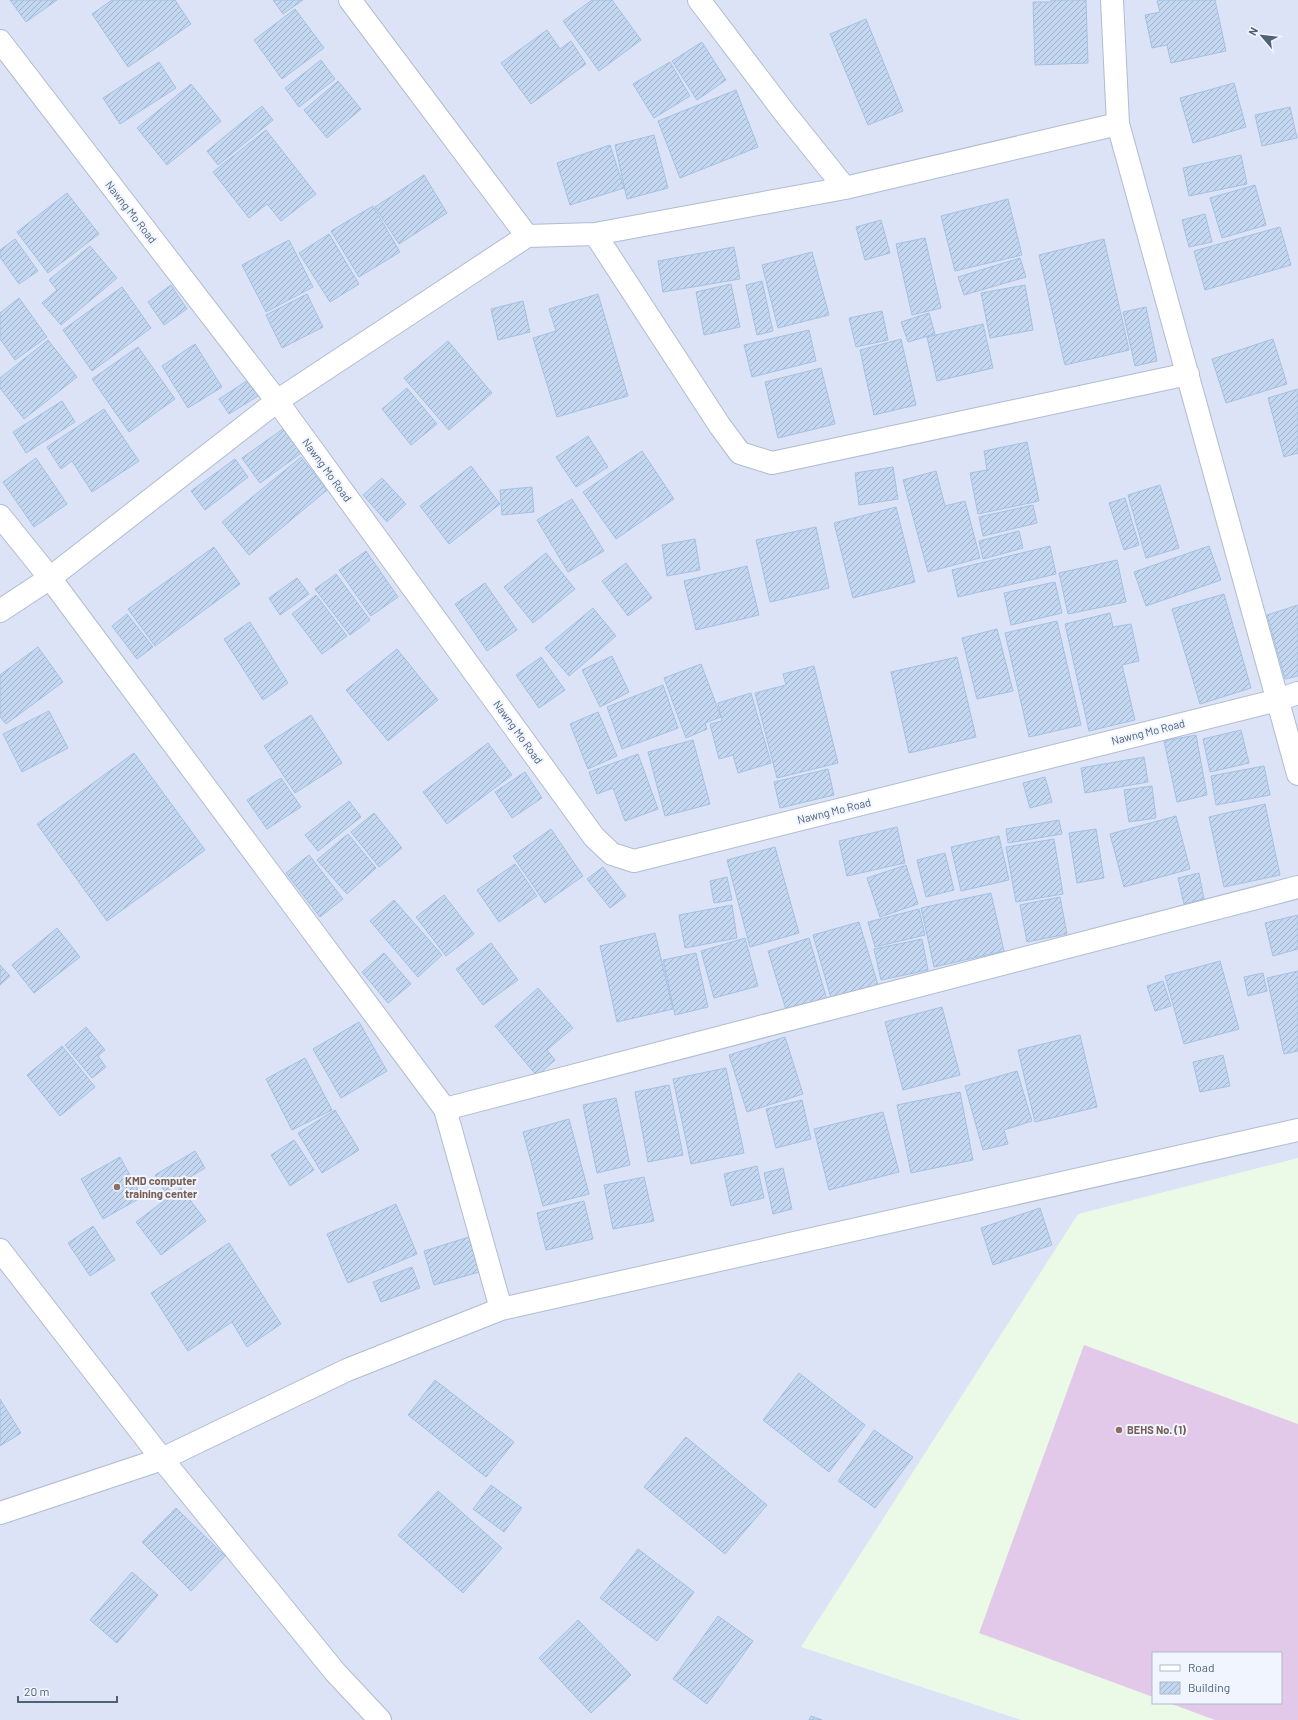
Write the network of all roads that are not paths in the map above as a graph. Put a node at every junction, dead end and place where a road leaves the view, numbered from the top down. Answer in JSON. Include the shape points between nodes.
{"nodes":[{"id":1,"x":350,"y":0,"type":"edge"},
{"id":2,"x":699,"y":0,"type":"edge"},
{"id":3,"x":1112,"y":0,"type":"edge"},
{"id":4,"x":0,"y":41,"type":"edge"},
{"id":5,"x":1118,"y":124,"type":"junction"},
{"id":6,"x":845,"y":188,"type":"junction"},
{"id":7,"x":595,"y":234,"type":"junction"},
{"id":8,"x":527,"y":236,"type":"junction"},
{"id":9,"x":1188,"y":374,"type":"junction"},
{"id":10,"x":277,"y":401,"type":"junction"},
{"id":11,"x":0,"y":516,"type":"edge"},
{"id":12,"x":50,"y":578,"type":"junction"},
{"id":13,"x":0,"y":611,"type":"edge"},
{"id":14,"x":1288,"y":696,"type":"edge"},
{"id":15,"x":1298,"y":774,"type":"edge"},
{"id":16,"x":1298,"y":887,"type":"edge"},
{"id":17,"x":445,"y":1109,"type":"junction"},
{"id":18,"x":1298,"y":1130,"type":"edge"},
{"id":19,"x":0,"y":1250,"type":"edge"},
{"id":20,"x":501,"y":1309,"type":"junction"},
{"id":21,"x":162,"y":1459,"type":"junction"},
{"id":22,"x":0,"y":1513,"type":"edge"},
{"id":23,"x":380,"y":1720,"type":"edge"}],
"edges":[{"from":1,"to":8,"type":"street"},
{"from":2,"to":6,"type":"street"},
{"from":3,"to":5,"type":"street"},
{"from":4,"to":10,"type":"street","name":"Nawng Mo Road"},
{"from":5,"to":6,"type":"street"},
{"from":5,"to":9,"type":"street"},
{"from":6,"to":7,"type":"street"},
{"from":7,"to":8,"type":"street"},
{"from":7,"to":9,"type":"street","via":[[740,453],[772,463]]},
{"from":8,"to":10,"type":"street"},
{"from":9,"to":14,"type":"street"},
{"from":10,"to":12,"type":"street"},
{"from":10,"to":14,"type":"street","name":"Nawng Mo Road","via":[[594,837],[612,854],[634,861]]},
{"from":11,"to":12,"type":"street"},
{"from":12,"to":13,"type":"street"},
{"from":12,"to":17,"type":"street"},
{"from":14,"to":15,"type":"street"},
{"from":16,"to":17,"type":"street"},
{"from":17,"to":20,"type":"street"},
{"from":18,"to":20,"type":"street"},
{"from":19,"to":21,"type":"street"},
{"from":20,"to":21,"type":"street","via":[[347,1370]]},
{"from":21,"to":22,"type":"street"},
{"from":21,"to":23,"type":"street","via":[[335,1672]]}]}
